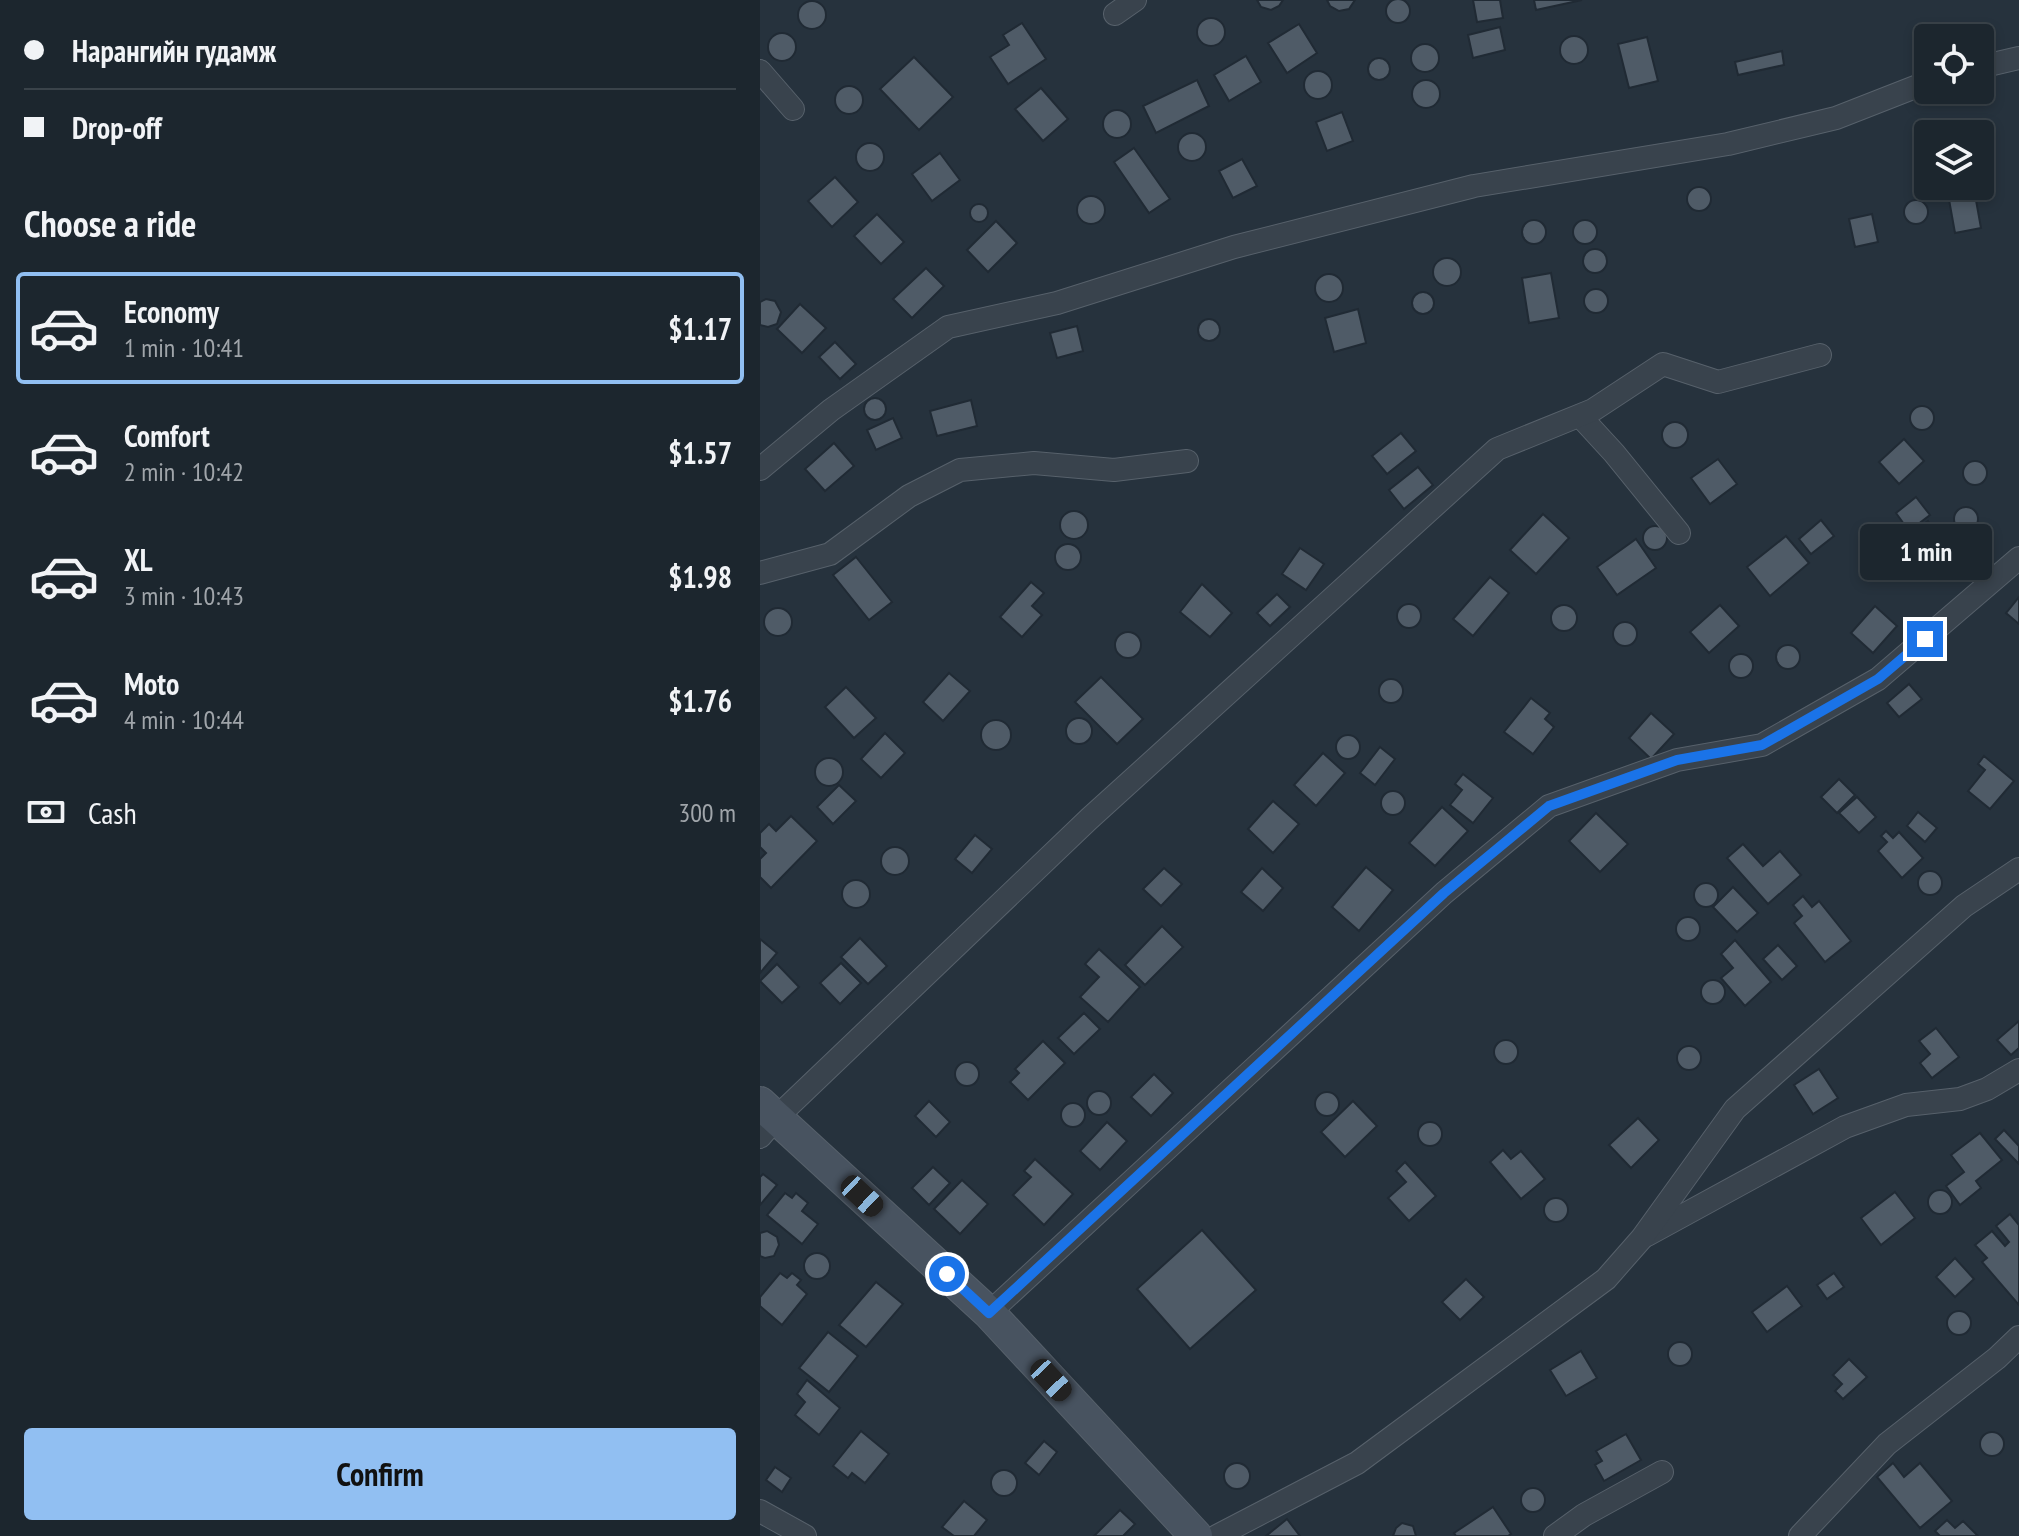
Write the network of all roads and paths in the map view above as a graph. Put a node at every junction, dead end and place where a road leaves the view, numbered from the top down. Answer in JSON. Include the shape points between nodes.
{"nodes":[{"id":1,"x":1135,"y":0,"type":"edge"},
{"id":2,"x":1115,"y":14,"type":"dead end"},
{"id":3,"x":2019,"y":58,"type":"edge"},
{"id":4,"x":1994,"y":64,"type":"edge"},
{"id":5,"x":760,"y":71,"type":"edge"},
{"id":6,"x":1914,"y":87,"type":"edge"},
{"id":7,"x":793,"y":109,"type":"dead end"},
{"id":8,"x":1820,"y":355,"type":"dead end"},
{"id":9,"x":1580,"y":416,"type":"junction"},
{"id":10,"x":763,"y":461,"type":"edge"},
{"id":11,"x":1187,"y":461,"type":"dead end"},
{"id":12,"x":1679,"y":533,"type":"dead end"},
{"id":13,"x":2019,"y":558,"type":"edge"},
{"id":14,"x":760,"y":573,"type":"edge"},
{"id":15,"x":2019,"y":869,"type":"edge"},
{"id":16,"x":2019,"y":1070,"type":"edge"},
{"id":17,"x":766,"y":1119,"type":"edge"},
{"id":18,"x":1642,"y":1238,"type":"junction"},
{"id":19,"x":989,"y":1313,"type":"junction"},
{"id":20,"x":2019,"y":1337,"type":"edge"},
{"id":21,"x":1662,"y":1472,"type":"dead end"},
{"id":22,"x":760,"y":1511,"type":"edge"},
{"id":23,"x":805,"y":1536,"type":"edge"},
{"id":24,"x":1196,"y":1536,"type":"edge"},
{"id":25,"x":1217,"y":1536,"type":"edge"},
{"id":26,"x":1555,"y":1536,"type":"edge"},
{"id":27,"x":1800,"y":1536,"type":"edge"}],
"edges":[{"from":1,"to":2,"type":"street"},
{"from":3,"to":4,"type":"street"},
{"from":5,"to":7,"type":"street"},
{"from":6,"to":10,"type":"street","via":[[1836,118],[1728,144],[1474,186],[1234,247],[1057,303],[948,327]]},
{"from":8,"to":9,"type":"street","via":[[1718,382],[1663,364]]},
{"from":9,"to":12,"type":"street"},
{"from":9,"to":17,"type":"street","via":[[1497,449]]},
{"from":11,"to":14,"type":"street","via":[[1114,470],[1034,463],[960,470],[909,496],[830,554]]},
{"from":13,"to":19,"type":"street","via":[[1878,679],[1762,745],[1677,760],[1549,806],[1432,904]]},
{"from":15,"to":18,"type":"street","via":[[1964,906],[1735,1109]]},
{"from":16,"to":18,"type":"street","via":[[1960,1099],[1906,1105],[1845,1127]]},
{"from":17,"to":19,"type":"main road"},
{"from":18,"to":25,"type":"street","via":[[1606,1279],[1357,1463]]},
{"from":19,"to":24,"type":"main road"},
{"from":20,"to":27,"type":"street","via":[[1887,1444]]},
{"from":21,"to":26,"type":"street"},
{"from":22,"to":23,"type":"street"}]}
